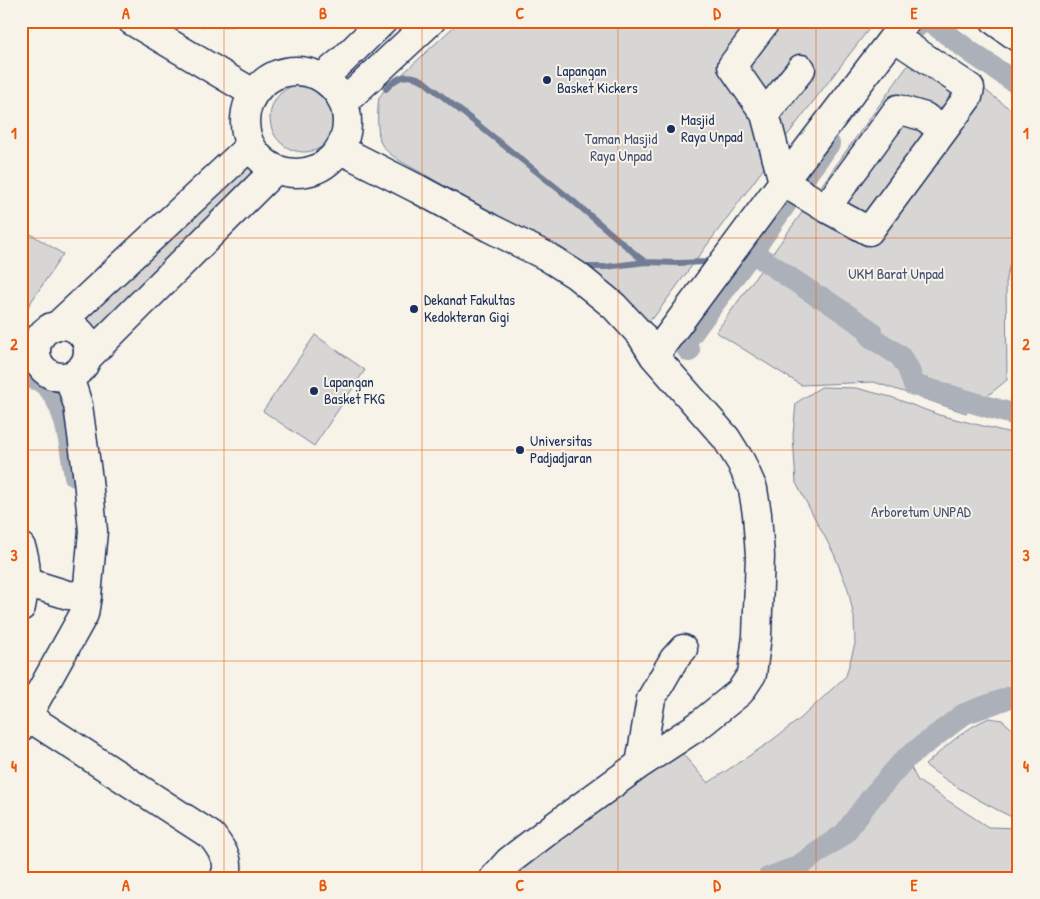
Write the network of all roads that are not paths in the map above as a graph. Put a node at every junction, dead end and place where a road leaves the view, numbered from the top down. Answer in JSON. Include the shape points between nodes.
{"nodes":[{"id":1,"x":132,"y":21,"type":"edge"},
{"id":2,"x":383,"y":21,"type":"edge"},
{"id":3,"x":431,"y":21,"type":"edge"},
{"id":4,"x":766,"y":21,"type":"edge"},
{"id":5,"x":995,"y":21,"type":"edge"},
{"id":6,"x":900,"y":29,"type":"edge"},
{"id":7,"x":1019,"y":38,"type":"edge"},
{"id":8,"x":802,"y":69,"type":"dead end"},
{"id":9,"x":322,"y":78,"type":"junction"},
{"id":10,"x":253,"y":93,"type":"junction"},
{"id":11,"x":343,"y":103,"type":"junction"},
{"id":12,"x":766,"y":114,"type":"junction"},
{"id":13,"x":943,"y":130,"type":"junction"},
{"id":14,"x":250,"y":146,"type":"junction"},
{"id":15,"x":339,"y":149,"type":"junction"},
{"id":16,"x":276,"y":169,"type":"junction"},
{"id":17,"x":783,"y":182,"type":"junction"},
{"id":18,"x":826,"y":208,"type":"junction"},
{"id":19,"x":58,"y":325,"type":"junction"},
{"id":20,"x":28,"y":350,"type":"edge"},
{"id":21,"x":654,"y":356,"type":"junction"},
{"id":22,"x":88,"y":357,"type":"junction"},
{"id":23,"x":70,"y":377,"type":"junction"},
{"id":24,"x":21,"y":547,"type":"edge"},
{"id":25,"x":24,"y":594,"type":"edge"},
{"id":26,"x":87,"y":596,"type":"junction"},
{"id":27,"x":683,"y":649,"type":"dead end"},
{"id":28,"x":24,"y":721,"type":"edge"},
{"id":29,"x":640,"y":764,"type":"junction"},
{"id":30,"x":224,"y":878,"type":"edge"},
{"id":31,"x":494,"y":878,"type":"edge"}],
"edges":[{"from":1,"to":10,"type":"lane"},
{"from":2,"to":9,"type":"lane"},
{"from":3,"to":11,"type":"lane"},
{"from":4,"to":12,"type":"lane","via":[[732,66]]},
{"from":5,"to":7,"type":"lane"},
{"from":6,"to":13,"type":"lane","via":[[970,88],[968,97]]},
{"from":6,"to":17,"type":"lane"},
{"from":8,"to":12,"type":"lane"},
{"from":9,"to":10,"type":"lane","via":[[292,70],[263,82]]},
{"from":9,"to":11,"type":"lane","via":[[338,93]]},
{"from":10,"to":14,"type":"lane","via":[[246,110],[245,128]]},
{"from":11,"to":15,"type":"lane","via":[[347,127]]},
{"from":12,"to":17,"type":"lane"},
{"from":13,"to":18,"type":"lane","via":[[925,117],[898,108]]},
{"from":13,"to":18,"type":"lane","via":[[869,231]]},
{"from":14,"to":16,"type":"lane","via":[[261,160]]},
{"from":14,"to":19,"type":"lane"},
{"from":15,"to":16,"type":"lane","via":[[330,160],[304,173]]},
{"from":15,"to":21,"type":"lane","via":[[546,256],[576,275],[614,306],[641,335]]},
{"from":16,"to":22,"type":"lane"},
{"from":17,"to":18,"type":"lane"},
{"from":17,"to":21,"type":"lane"},
{"from":19,"to":20,"type":"lane","via":[[47,329]]},
{"from":19,"to":22,"type":"lane","via":[[68,325],[84,337]]},
{"from":20,"to":23,"type":"lane","via":[[45,372],[57,377]]},
{"from":21,"to":29,"type":"lane","via":[[726,438],[741,462],[754,489],[760,556],[752,674],[740,692],[698,726]]},
{"from":22,"to":23,"type":"lane","via":[[82,369]]},
{"from":23,"to":26,"type":"lane","via":[[78,405],[93,531]]},
{"from":24,"to":25,"type":"lane"},
{"from":25,"to":26,"type":"lane"},
{"from":26,"to":28,"type":"lane","via":[[84,614]]},
{"from":27,"to":29,"type":"lane","via":[[651,699]]},
{"from":28,"to":30,"type":"lane","via":[[212,836],[226,856],[228,872]]},
{"from":29,"to":31,"type":"lane","via":[[509,861]]}]}
